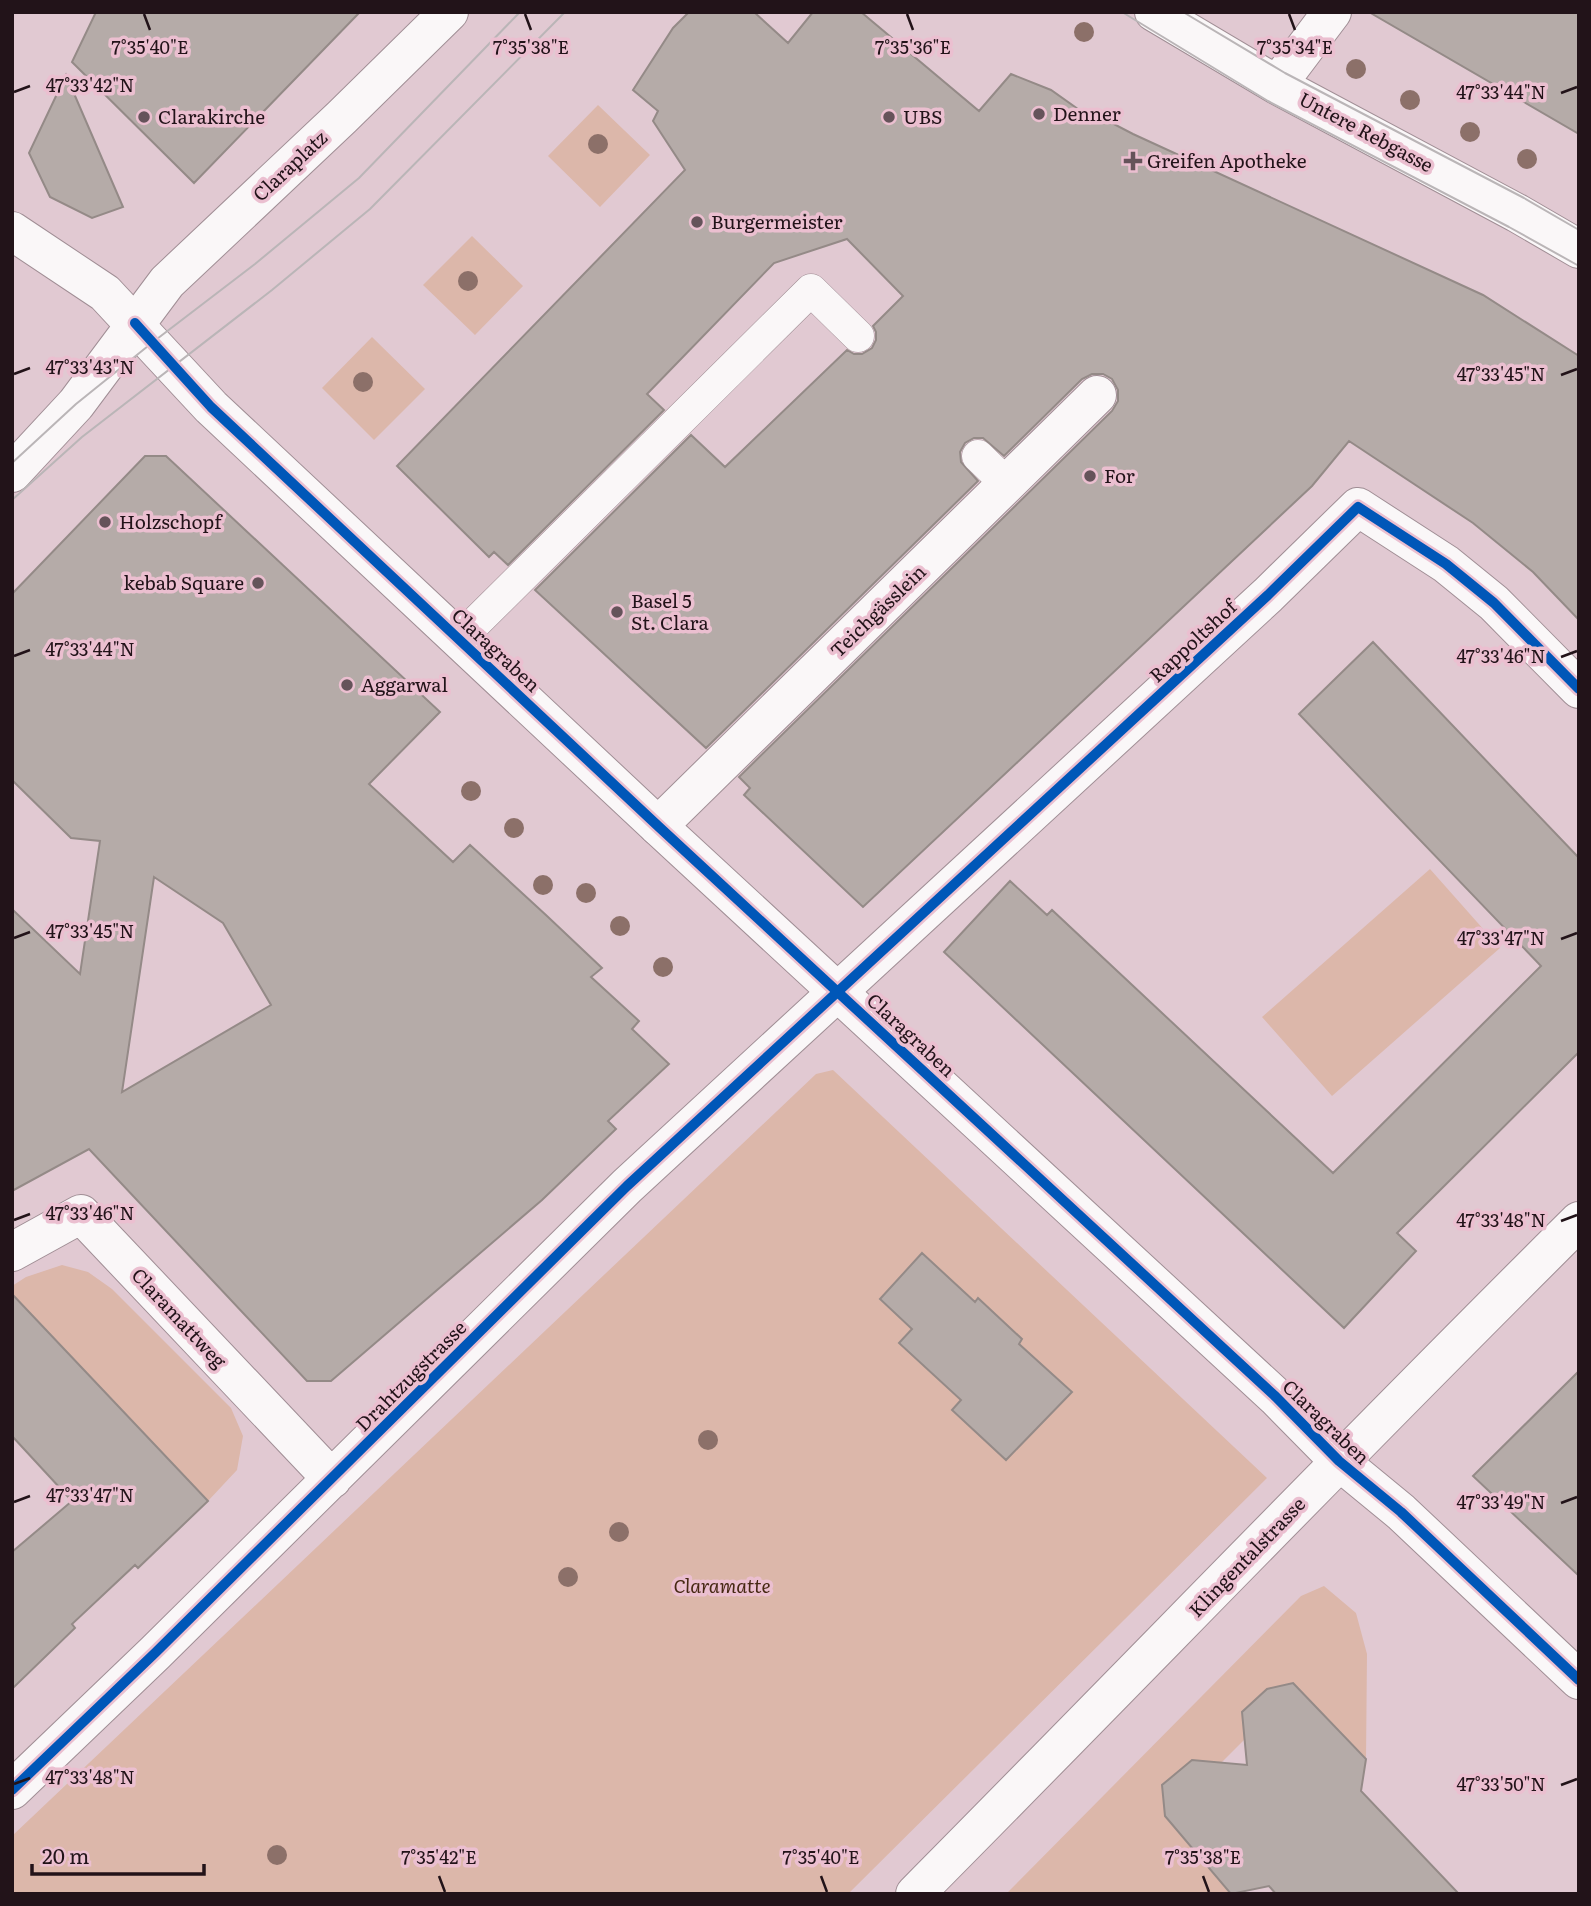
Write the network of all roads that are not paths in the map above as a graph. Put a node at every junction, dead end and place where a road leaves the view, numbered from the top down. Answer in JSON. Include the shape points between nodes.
{"nodes":[{"id":1,"x":449,"y":12,"type":"edge"},
{"id":2,"x":1154,"y":12,"type":"edge"},
{"id":3,"x":1332,"y":12,"type":"edge"},
{"id":4,"x":1277,"y":85,"type":"junction"},
{"id":5,"x":12,"y":231,"type":"edge"},
{"id":6,"x":1579,"y":249,"type":"edge"},
{"id":7,"x":135,"y":323,"type":"junction"},
{"id":8,"x":858,"y":336,"type":"dead end"},
{"id":9,"x":1097,"y":395,"type":"dead end"},
{"id":10,"x":978,"y":456,"type":"dead end"},
{"id":11,"x":12,"y":473,"type":"edge"},
{"id":12,"x":1007,"y":484,"type":"junction"},
{"id":13,"x":459,"y":639,"type":"junction"},
{"id":14,"x":1579,"y":689,"type":"edge"},
{"id":15,"x":658,"y":826,"type":"junction"},
{"id":16,"x":838,"y":991,"type":"junction"},
{"id":17,"x":1579,"y":1221,"type":"edge"},
{"id":18,"x":12,"y":1252,"type":"edge"},
{"id":19,"x":1339,"y":1461,"type":"junction"},
{"id":20,"x":331,"y":1479,"type":"junction"},
{"id":21,"x":1579,"y":1680,"type":"edge"},
{"id":22,"x":12,"y":1790,"type":"edge"},
{"id":23,"x":915,"y":1894,"type":"edge"}],
"edges":[{"from":1,"to":7,"type":"street","name":"Claraplatz","via":[[167,282]]},
{"from":2,"to":4,"type":"street","name":"Untere Rebgasse"},
{"from":3,"to":4,"type":"street"},
{"from":4,"to":6,"type":"street","name":"Untere Rebgasse"},
{"from":5,"to":7,"type":"street","name":"Claragraben","via":[[105,293]]},
{"from":7,"to":11,"type":"street","name":"Claraplatz","via":[[76,404]]},
{"from":7,"to":13,"type":"street","name":"Claragraben","via":[[211,407]]},
{"from":8,"to":13,"type":"lane","via":[[811,290]]},
{"from":9,"to":12,"type":"street","name":"Teichgässlein"},
{"from":10,"to":12,"type":"lane"},
{"from":12,"to":15,"type":"street","name":"Teichgässlein"},
{"from":13,"to":15,"type":"street","name":"Claragraben"},
{"from":14,"to":16,"type":"street","name":"Rappoltshof","via":[[1494,603],[1446,564],[1358,508]]},
{"from":15,"to":16,"type":"street","name":"Claragraben"},
{"from":16,"to":19,"type":"street","name":"Claragraben","via":[[1276,1397]]},
{"from":16,"to":20,"type":"street","name":"Drahtzugstrasse","via":[[627,1186]]},
{"from":17,"to":19,"type":"street","name":"Klingentalstrasse"},
{"from":18,"to":20,"type":"street","name":"Claramattweg","via":[[81,1214]]},
{"from":19,"to":21,"type":"street","name":"Claragraben","via":[[1401,1512]]},
{"from":19,"to":23,"type":"street","name":"Klingentalstrasse"},
{"from":20,"to":22,"type":"street","name":"Drahtzugstrasse"}]}
